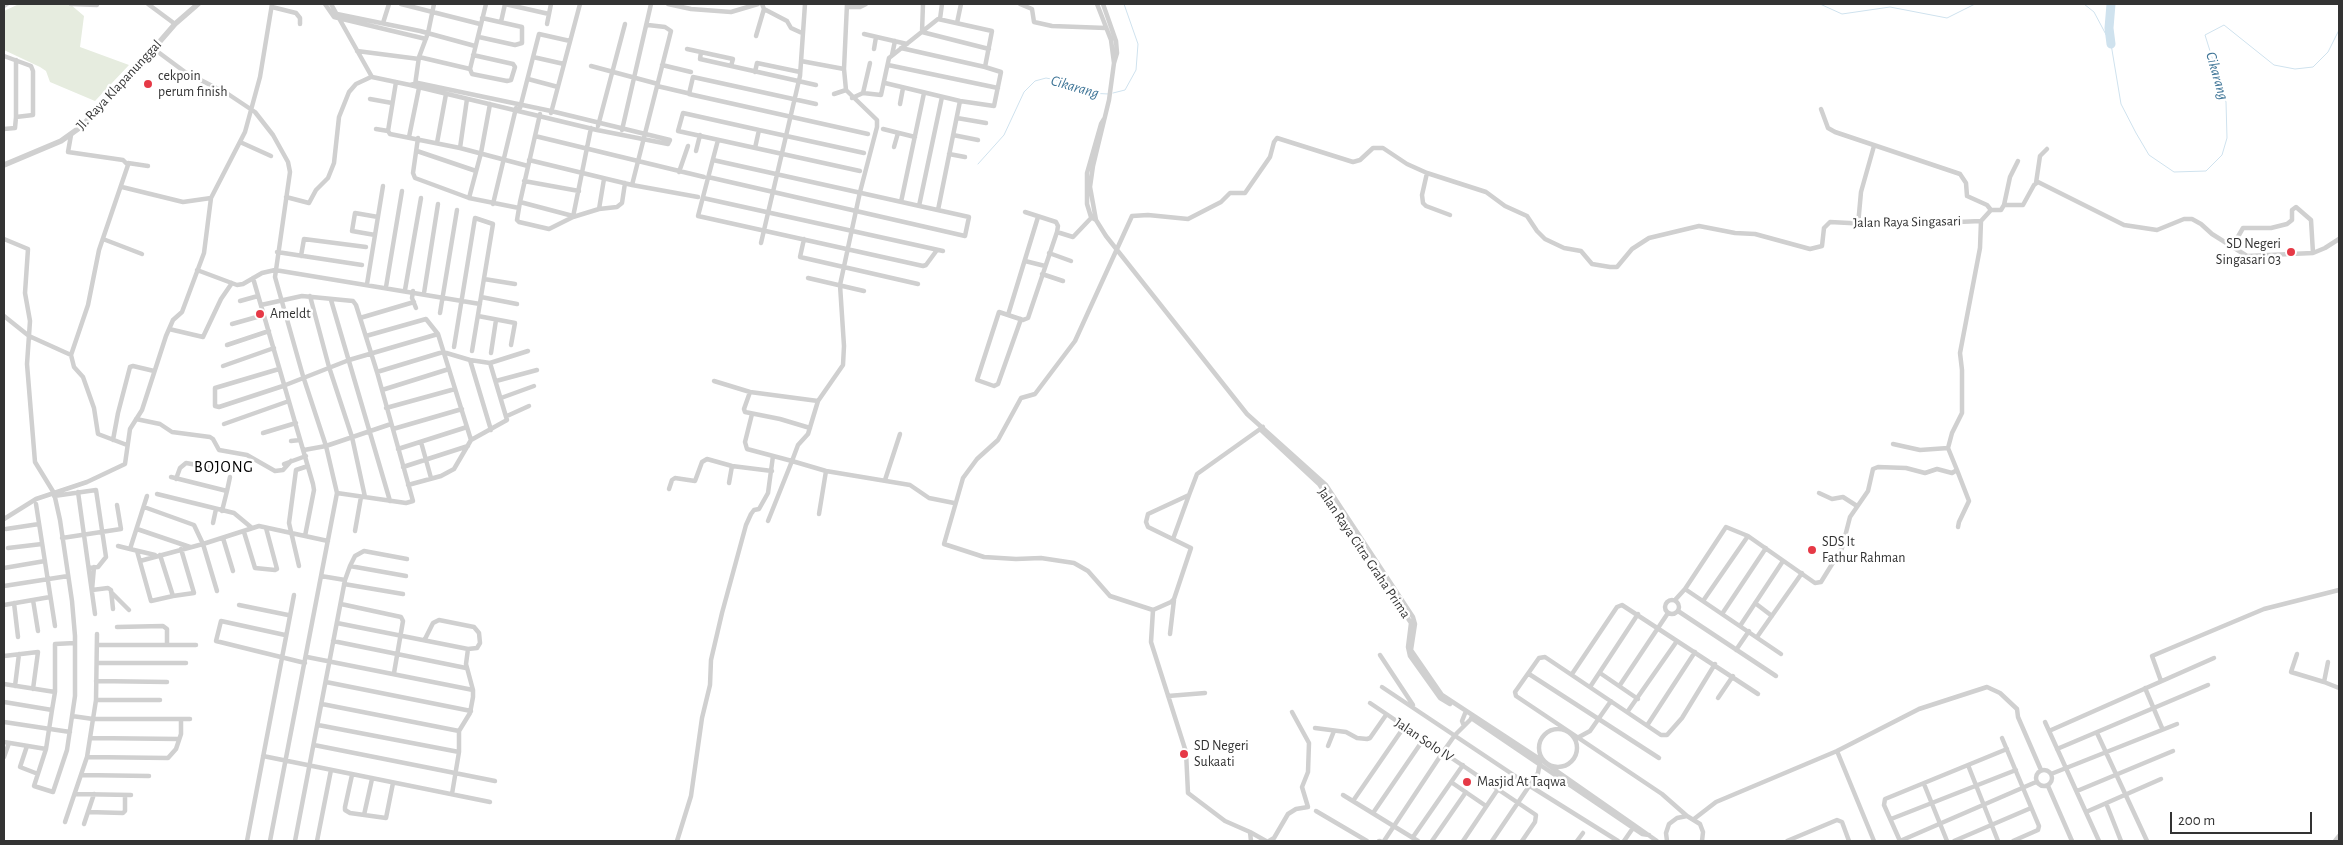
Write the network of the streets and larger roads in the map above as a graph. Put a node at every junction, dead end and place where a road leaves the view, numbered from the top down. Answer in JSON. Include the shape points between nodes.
{"nodes":[{"id":1,"x":7,"y":4,"type":"edge"},
{"id":2,"x":71,"y":4,"type":"edge"},
{"id":3,"x":148,"y":4,"type":"edge"},
{"id":4,"x":198,"y":4,"type":"edge"},
{"id":5,"x":325,"y":4,"type":"edge"},
{"id":6,"x":331,"y":4,"type":"edge"},
{"id":7,"x":389,"y":4,"type":"edge"},
{"id":8,"x":401,"y":4,"type":"edge"},
{"id":9,"x":434,"y":4,"type":"edge"},
{"id":10,"x":486,"y":4,"type":"edge"},
{"id":11,"x":505,"y":4,"type":"edge"},
{"id":12,"x":551,"y":4,"type":"edge"},
{"id":13,"x":580,"y":4,"type":"edge"},
{"id":14,"x":651,"y":4,"type":"edge"},
{"id":15,"x":668,"y":4,"type":"edge"},
{"id":16,"x":758,"y":4,"type":"edge"},
{"id":17,"x":762,"y":4,"type":"edge"},
{"id":18,"x":805,"y":4,"type":"edge"},
{"id":19,"x":866,"y":4,"type":"edge"},
{"id":20,"x":923,"y":4,"type":"edge"},
{"id":21,"x":942,"y":4,"type":"edge"},
{"id":22,"x":961,"y":4,"type":"edge"},
{"id":23,"x":1020,"y":4,"type":"edge"},
{"id":24,"x":1097,"y":4,"type":"edge"},
{"id":25,"x":1103,"y":4,"type":"edge"},
{"id":26,"x":97,"y":5,"type":"dead end"},
{"id":27,"x":272,"y":5,"type":"edge"},
{"id":28,"x":4,"y":6,"type":"edge"},
{"id":29,"x":847,"y":6,"type":"edge"},
{"id":30,"x":764,"y":9,"type":"junction"},
{"id":31,"x":432,"y":11,"type":"junction"},
{"id":32,"x":549,"y":14,"type":"junction"},
{"id":33,"x":338,"y":16,"type":"junction"},
{"id":34,"x":482,"y":18,"type":"junction"},
{"id":35,"x":940,"y":19,"type":"junction"},
{"id":36,"x":500,"y":22,"type":"junction"},
{"id":37,"x":383,"y":23,"type":"junction"},
{"id":38,"x":957,"y":23,"type":"junction"},
{"id":39,"x":175,"y":24,"type":"junction"},
{"id":40,"x":300,"y":24,"type":"dead end"},
{"id":41,"x":480,"y":24,"type":"junction"},
{"id":42,"x":548,"y":24,"type":"dead end"},
{"id":43,"x":625,"y":24,"type":"dead end"},
{"id":44,"x":648,"y":25,"type":"junction"},
{"id":45,"x":1106,"y":28,"type":"junction"},
{"id":46,"x":922,"y":32,"type":"junction"},
{"id":47,"x":802,"y":33,"type":"junction"},
{"id":48,"x":864,"y":34,"type":"dead end"},
{"id":49,"x":427,"y":36,"type":"junction"},
{"id":50,"x":756,"y":36,"type":"dead end"},
{"id":51,"x":478,"y":37,"type":"junction"},
{"id":52,"x":876,"y":37,"type":"junction"},
{"id":53,"x":895,"y":41,"type":"junction"},
{"id":54,"x":570,"y":42,"type":"junction"},
{"id":55,"x":907,"y":44,"type":"junction"},
{"id":56,"x":475,"y":46,"type":"junction"},
{"id":57,"x":901,"y":48,"type":"junction"},
{"id":58,"x":154,"y":49,"type":"junction"},
{"id":59,"x":687,"y":49,"type":"dead end"},
{"id":60,"x":874,"y":49,"type":"dead end"},
{"id":61,"x":989,"y":49,"type":"junction"},
{"id":62,"x":357,"y":51,"type":"junction"},
{"id":63,"x":473,"y":55,"type":"junction"},
{"id":64,"x":892,"y":55,"type":"junction"},
{"id":65,"x":4,"y":56,"type":"edge"},
{"id":66,"x":533,"y":57,"type":"junction"},
{"id":67,"x":419,"y":58,"type":"junction"},
{"id":68,"x":16,"y":60,"type":"junction"},
{"id":69,"x":801,"y":60,"type":"junction"},
{"id":70,"x":870,"y":63,"type":"dead end"},
{"id":71,"x":1114,"y":63,"type":"junction"},
{"id":72,"x":564,"y":64,"type":"junction"},
{"id":73,"x":662,"y":65,"type":"junction"},
{"id":74,"x":888,"y":65,"type":"junction"},
{"id":75,"x":591,"y":66,"type":"dead end"},
{"id":76,"x":986,"y":67,"type":"junction"},
{"id":77,"x":470,"y":69,"type":"junction"},
{"id":78,"x":844,"y":69,"type":"junction"},
{"id":79,"x":612,"y":72,"type":"junction"},
{"id":80,"x":691,"y":72,"type":"dead end"},
{"id":81,"x":755,"y":72,"type":"junction"},
{"id":82,"x":800,"y":72,"type":"junction"},
{"id":83,"x":371,"y":77,"type":"junction"},
{"id":84,"x":635,"y":78,"type":"junction"},
{"id":85,"x":528,"y":79,"type":"junction"},
{"id":86,"x":798,"y":81,"type":"junction"},
{"id":87,"x":396,"y":82,"type":"junction"},
{"id":88,"x":885,"y":83,"type":"junction"},
{"id":89,"x":658,"y":85,"type":"junction"},
{"id":90,"x":816,"y":85,"type":"dead end"},
{"id":91,"x":415,"y":86,"type":"junction"},
{"id":92,"x":558,"y":87,"type":"junction"},
{"id":93,"x":903,"y":88,"type":"junction"},
{"id":94,"x":998,"y":88,"type":"junction"},
{"id":95,"x":846,"y":90,"type":"junction"},
{"id":96,"x":924,"y":92,"type":"junction"},
{"id":97,"x":446,"y":94,"type":"junction"},
{"id":98,"x":687,"y":94,"type":"dead end"},
{"id":99,"x":834,"y":94,"type":"dead end"},
{"id":100,"x":863,"y":94,"type":"junction"},
{"id":101,"x":942,"y":97,"type":"junction"},
{"id":102,"x":852,"y":98,"type":"junction"},
{"id":103,"x":370,"y":99,"type":"dead end"},
{"id":104,"x":468,"y":99,"type":"junction"},
{"id":105,"x":794,"y":100,"type":"junction"},
{"id":106,"x":960,"y":101,"type":"junction"},
{"id":107,"x":392,"y":103,"type":"junction"},
{"id":108,"x":490,"y":104,"type":"junction"},
{"id":109,"x":816,"y":104,"type":"dead end"},
{"id":110,"x":900,"y":104,"type":"dead end"},
{"id":111,"x":518,"y":107,"type":"junction"},
{"id":112,"x":250,"y":108,"type":"junction"},
{"id":113,"x":1821,"y":110,"type":"dead end"},
{"id":114,"x":551,"y":111,"type":"junction"},
{"id":115,"x":540,"y":114,"type":"junction"},
{"id":116,"x":16,"y":117,"type":"junction"},
{"id":117,"x":550,"y":117,"type":"junction"},
{"id":118,"x":790,"y":118,"type":"junction"},
{"id":119,"x":957,"y":118,"type":"junction"},
{"id":120,"x":986,"y":123,"type":"dead end"},
{"id":121,"x":599,"y":124,"type":"junction"},
{"id":122,"x":591,"y":128,"type":"junction"},
{"id":123,"x":622,"y":128,"type":"junction"},
{"id":124,"x":4,"y":129,"type":"edge"},
{"id":125,"x":376,"y":129,"type":"dead end"},
{"id":126,"x":883,"y":129,"type":"dead end"},
{"id":127,"x":597,"y":130,"type":"junction"},
{"id":128,"x":759,"y":130,"type":"junction"},
{"id":129,"x":388,"y":131,"type":"junction"},
{"id":130,"x":646,"y":133,"type":"junction"},
{"id":131,"x":898,"y":133,"type":"junction"},
{"id":132,"x":621,"y":134,"type":"junction"},
{"id":133,"x":868,"y":134,"type":"dead end"},
{"id":134,"x":71,"y":135,"type":"junction"},
{"id":135,"x":700,"y":135,"type":"junction"},
{"id":136,"x":786,"y":135,"type":"junction"},
{"id":137,"x":953,"y":135,"type":"junction"},
{"id":138,"x":535,"y":136,"type":"junction"},
{"id":139,"x":409,"y":137,"type":"junction"},
{"id":140,"x":914,"y":137,"type":"junction"},
{"id":141,"x":418,"y":138,"type":"junction"},
{"id":142,"x":644,"y":139,"type":"junction"},
{"id":143,"x":718,"y":140,"type":"junction"},
{"id":144,"x":978,"y":140,"type":"dead end"},
{"id":145,"x":240,"y":142,"type":"junction"},
{"id":146,"x":437,"y":143,"type":"junction"},
{"id":147,"x":688,"y":146,"type":"dead end"},
{"id":148,"x":1874,"y":146,"type":"junction"},
{"id":149,"x":894,"y":147,"type":"dead end"},
{"id":150,"x":460,"y":148,"type":"junction"},
{"id":151,"x":755,"y":148,"type":"junction"},
{"id":152,"x":587,"y":149,"type":"junction"},
{"id":153,"x":2047,"y":149,"type":"dead end"},
{"id":154,"x":417,"y":151,"type":"junction"},
{"id":155,"x":696,"y":151,"type":"dead end"},
{"id":156,"x":481,"y":153,"type":"junction"},
{"id":157,"x":864,"y":153,"type":"dead end"},
{"id":158,"x":782,"y":154,"type":"junction"},
{"id":159,"x":949,"y":154,"type":"junction"},
{"id":160,"x":270,"y":156,"type":"dead end"},
{"id":161,"x":965,"y":157,"type":"dead end"},
{"id":162,"x":529,"y":160,"type":"junction"},
{"id":163,"x":713,"y":160,"type":"junction"},
{"id":164,"x":503,"y":161,"type":"junction"},
{"id":165,"x":2018,"y":161,"type":"dead end"},
{"id":166,"x":638,"y":162,"type":"junction"},
{"id":167,"x":128,"y":163,"type":"junction"},
{"id":168,"x":4,"y":165,"type":"edge"},
{"id":169,"x":148,"y":166,"type":"dead end"},
{"id":170,"x":528,"y":166,"type":"junction"},
{"id":171,"x":476,"y":171,"type":"junction"},
{"id":172,"x":860,"y":171,"type":"dead end"},
{"id":173,"x":679,"y":172,"type":"junction"},
{"id":174,"x":582,"y":173,"type":"junction"},
{"id":175,"x":1427,"y":173,"type":"junction"},
{"id":176,"x":777,"y":174,"type":"junction"},
{"id":177,"x":706,"y":177,"type":"junction"},
{"id":178,"x":604,"y":179,"type":"junction"},
{"id":179,"x":524,"y":181,"type":"junction"},
{"id":180,"x":2036,"y":182,"type":"junction"},
{"id":181,"x":625,"y":184,"type":"junction"},
{"id":182,"x":632,"y":185,"type":"junction"},
{"id":183,"x":383,"y":186,"type":"dead end"},
{"id":184,"x":122,"y":187,"type":"junction"},
{"id":185,"x":402,"y":191,"type":"dead end"},
{"id":186,"x":579,"y":191,"type":"junction"},
{"id":187,"x":860,"y":192,"type":"junction"},
{"id":188,"x":773,"y":193,"type":"junction"},
{"id":189,"x":286,"y":196,"type":"junction"},
{"id":190,"x":701,"y":197,"type":"junction"},
{"id":191,"x":211,"y":198,"type":"junction"},
{"id":192,"x":421,"y":198,"type":"dead end"},
{"id":193,"x":469,"y":198,"type":"junction"},
{"id":194,"x":901,"y":202,"type":"junction"},
{"id":195,"x":438,"y":204,"type":"dead end"},
{"id":196,"x":493,"y":204,"type":"junction"},
{"id":197,"x":520,"y":205,"type":"junction"},
{"id":198,"x":2004,"y":205,"type":"junction"},
{"id":199,"x":919,"y":206,"type":"junction"},
{"id":200,"x":457,"y":210,"type":"dead end"},
{"id":201,"x":599,"y":210,"type":"junction"},
{"id":202,"x":938,"y":210,"type":"junction"},
{"id":203,"x":1991,"y":210,"type":"junction"},
{"id":204,"x":768,"y":212,"type":"junction"},
{"id":205,"x":856,"y":212,"type":"junction"},
{"id":206,"x":1024,"y":212,"type":"dead end"},
{"id":207,"x":1450,"y":215,"type":"dead end"},
{"id":208,"x":573,"y":216,"type":"junction"},
{"id":209,"x":378,"y":217,"type":"junction"},
{"id":210,"x":1038,"y":217,"type":"junction"},
{"id":211,"x":1094,"y":217,"type":"junction"},
{"id":212,"x":1981,"y":221,"type":"junction"},
{"id":213,"x":1858,"y":224,"type":"junction"},
{"id":214,"x":851,"y":230,"type":"junction"},
{"id":215,"x":764,"y":231,"type":"junction"},
{"id":216,"x":1057,"y":232,"type":"junction"},
{"id":217,"x":375,"y":235,"type":"junction"},
{"id":218,"x":103,"y":239,"type":"junction"},
{"id":219,"x":804,"y":239,"type":"junction"},
{"id":220,"x":2339,"y":239,"type":"edge"},
{"id":221,"x":4,"y":240,"type":"edge"},
{"id":222,"x":761,"y":243,"type":"dead end"},
{"id":223,"x":366,"y":247,"type":"dead end"},
{"id":224,"x":2232,"y":247,"type":"junction"},
{"id":225,"x":848,"y":248,"type":"junction"},
{"id":226,"x":1118,"y":250,"type":"junction"},
{"id":227,"x":277,"y":252,"type":"junction"},
{"id":228,"x":1049,"y":252,"type":"junction"},
{"id":229,"x":2313,"y":253,"type":"junction"},
{"id":230,"x":142,"y":254,"type":"dead end"},
{"id":231,"x":301,"y":256,"type":"junction"},
{"id":232,"x":1025,"y":261,"type":"junction"},
{"id":233,"x":1071,"y":261,"type":"dead end"},
{"id":234,"x":362,"y":265,"type":"dead end"},
{"id":235,"x":1045,"y":266,"type":"junction"},
{"id":236,"x":843,"y":267,"type":"junction"},
{"id":237,"x":197,"y":270,"type":"junction"},
{"id":238,"x":275,"y":270,"type":"junction"},
{"id":239,"x":1042,"y":274,"type":"junction"},
{"id":240,"x":253,"y":278,"type":"junction"},
{"id":241,"x":808,"y":278,"type":"dead end"},
{"id":242,"x":484,"y":279,"type":"junction"},
{"id":243,"x":1063,"y":281,"type":"dead end"},
{"id":244,"x":232,"y":283,"type":"junction"},
{"id":245,"x":367,"y":284,"type":"junction"},
{"id":246,"x":515,"y":284,"type":"dead end"},
{"id":247,"x":918,"y":284,"type":"dead end"},
{"id":248,"x":840,"y":285,"type":"junction"},
{"id":249,"x":386,"y":287,"type":"junction"},
{"id":250,"x":405,"y":290,"type":"junction"},
{"id":251,"x":864,"y":291,"type":"dead end"},
{"id":252,"x":413,"y":292,"type":"junction"},
{"id":253,"x":424,"y":293,"type":"junction"},
{"id":254,"x":258,"y":296,"type":"junction"},
{"id":255,"x":310,"y":296,"type":"junction"},
{"id":256,"x":443,"y":297,"type":"junction"},
{"id":257,"x":481,"y":297,"type":"junction"},
{"id":258,"x":282,"y":299,"type":"junction"},
{"id":259,"x":331,"y":300,"type":"junction"},
{"id":260,"x":461,"y":300,"type":"junction"},
{"id":261,"x":240,"y":301,"type":"dead end"},
{"id":262,"x":414,"y":302,"type":"junction"},
{"id":263,"x":261,"y":304,"type":"junction"},
{"id":264,"x":480,"y":304,"type":"junction"},
{"id":265,"x":517,"y":304,"type":"dead end"},
{"id":266,"x":416,"y":308,"type":"dead end"},
{"id":267,"x":440,"y":313,"type":"dead end"},
{"id":268,"x":264,"y":315,"type":"junction"},
{"id":269,"x":1008,"y":315,"type":"junction"},
{"id":270,"x":4,"y":316,"type":"edge"},
{"id":271,"x":478,"y":316,"type":"junction"},
{"id":272,"x":360,"y":318,"type":"junction"},
{"id":273,"x":1021,"y":319,"type":"junction"},
{"id":274,"x":496,"y":320,"type":"junction"},
{"id":275,"x":232,"y":324,"type":"dead end"},
{"id":276,"x":169,"y":329,"type":"junction"},
{"id":277,"x":269,"y":331,"type":"junction"},
{"id":278,"x":438,"y":334,"type":"junction"},
{"id":279,"x":29,"y":336,"type":"junction"},
{"id":280,"x":366,"y":336,"type":"junction"},
{"id":281,"x":227,"y":345,"type":"dead end"},
{"id":282,"x":511,"y":345,"type":"dead end"},
{"id":283,"x":454,"y":347,"type":"dead end"},
{"id":284,"x":274,"y":348,"type":"junction"},
{"id":285,"x":472,"y":351,"type":"dead end"},
{"id":286,"x":528,"y":351,"type":"dead end"},
{"id":287,"x":444,"y":352,"type":"junction"},
{"id":288,"x":492,"y":353,"type":"dead end"},
{"id":289,"x":371,"y":354,"type":"junction"},
{"id":290,"x":71,"y":355,"type":"junction"},
{"id":291,"x":349,"y":360,"type":"junction"},
{"id":292,"x":470,"y":360,"type":"junction"},
{"id":293,"x":490,"y":363,"type":"junction"},
{"id":294,"x":223,"y":366,"type":"dead end"},
{"id":295,"x":329,"y":367,"type":"junction"},
{"id":296,"x":279,"y":369,"type":"junction"},
{"id":297,"x":449,"y":369,"type":"junction"},
{"id":298,"x":536,"y":370,"type":"dead end"},
{"id":299,"x":154,"y":371,"type":"junction"},
{"id":300,"x":377,"y":372,"type":"junction"},
{"id":301,"x":303,"y":376,"type":"junction"},
{"id":302,"x":496,"y":381,"type":"junction"},
{"id":303,"x":714,"y":381,"type":"dead end"},
{"id":304,"x":283,"y":386,"type":"junction"},
{"id":305,"x":534,"y":386,"type":"dead end"},
{"id":306,"x":455,"y":389,"type":"junction"},
{"id":307,"x":382,"y":390,"type":"junction"},
{"id":308,"x":750,"y":392,"type":"junction"},
{"id":309,"x":501,"y":398,"type":"junction"},
{"id":310,"x":289,"y":401,"type":"junction"},
{"id":311,"x":818,"y":401,"type":"junction"},
{"id":312,"x":529,"y":406,"type":"dead end"},
{"id":313,"x":386,"y":408,"type":"junction"},
{"id":314,"x":462,"y":409,"type":"junction"},
{"id":315,"x":752,"y":414,"type":"junction"},
{"id":316,"x":507,"y":416,"type":"junction"},
{"id":317,"x":136,"y":419,"type":"junction"},
{"id":318,"x":296,"y":422,"type":"junction"},
{"id":319,"x":224,"y":424,"type":"dead end"},
{"id":320,"x":392,"y":427,"type":"junction"},
{"id":321,"x":467,"y":427,"type":"junction"},
{"id":322,"x":810,"y":428,"type":"junction"},
{"id":323,"x":1261,"y":428,"type":"junction"},
{"id":324,"x":491,"y":430,"type":"junction"},
{"id":325,"x":370,"y":431,"type":"junction"},
{"id":326,"x":263,"y":433,"type":"dead end"},
{"id":327,"x":900,"y":434,"type":"dead end"},
{"id":328,"x":352,"y":437,"type":"junction"},
{"id":329,"x":113,"y":440,"type":"junction"},
{"id":330,"x":300,"y":440,"type":"junction"},
{"id":331,"x":471,"y":440,"type":"junction"},
{"id":332,"x":291,"y":442,"type":"dead end"},
{"id":333,"x":421,"y":442,"type":"junction"},
{"id":334,"x":1893,"y":444,"type":"dead end"},
{"id":335,"x":127,"y":445,"type":"junction"},
{"id":336,"x":326,"y":446,"type":"junction"},
{"id":337,"x":468,"y":446,"type":"junction"},
{"id":338,"x":1948,"y":448,"type":"junction"},
{"id":339,"x":398,"y":449,"type":"junction"},
{"id":340,"x":305,"y":453,"type":"junction"},
{"id":341,"x":773,"y":456,"type":"junction"},
{"id":342,"x":425,"y":460,"type":"junction"},
{"id":343,"x":291,"y":461,"type":"junction"},
{"id":344,"x":792,"y":461,"type":"junction"},
{"id":345,"x":284,"y":464,"type":"dead end"},
{"id":346,"x":308,"y":466,"type":"junction"},
{"id":347,"x":732,"y":466,"type":"junction"},
{"id":348,"x":403,"y":467,"type":"junction"},
{"id":349,"x":215,"y":468,"type":"dead end"},
{"id":350,"x":1957,"y":470,"type":"junction"},
{"id":351,"x":772,"y":471,"type":"junction"},
{"id":352,"x":826,"y":471,"type":"junction"},
{"id":353,"x":230,"y":477,"type":"dead end"},
{"id":354,"x":431,"y":478,"type":"junction"},
{"id":355,"x":885,"y":480,"type":"junction"},
{"id":356,"x":729,"y":483,"type":"dead end"},
{"id":357,"x":408,"y":485,"type":"junction"},
{"id":358,"x":669,"y":489,"type":"dead end"},
{"id":359,"x":227,"y":491,"type":"junction"},
{"id":360,"x":78,"y":492,"type":"junction"},
{"id":361,"x":337,"y":493,"type":"junction"},
{"id":362,"x":1819,"y":493,"type":"dead end"},
{"id":363,"x":54,"y":494,"type":"junction"},
{"id":364,"x":157,"y":494,"type":"dead end"},
{"id":365,"x":1189,"y":495,"type":"junction"},
{"id":366,"x":147,"y":496,"type":"dead end"},
{"id":367,"x":363,"y":497,"type":"junction"},
{"id":368,"x":390,"y":501,"type":"junction"},
{"id":369,"x":954,"y":503,"type":"junction"},
{"id":370,"x":36,"y":504,"type":"dead end"},
{"id":371,"x":117,"y":505,"type":"dead end"},
{"id":372,"x":1857,"y":506,"type":"junction"},
{"id":373,"x":144,"y":507,"type":"junction"},
{"id":374,"x":216,"y":509,"type":"junction"},
{"id":375,"x":222,"y":511,"type":"junction"},
{"id":376,"x":819,"y":514,"type":"dead end"},
{"id":377,"x":4,"y":519,"type":"edge"},
{"id":378,"x":768,"y":521,"type":"dead end"},
{"id":379,"x":212,"y":522,"type":"dead end"},
{"id":380,"x":39,"y":524,"type":"junction"},
{"id":381,"x":1958,"y":527,"type":"dead end"},
{"id":382,"x":252,"y":528,"type":"junction"},
{"id":383,"x":266,"y":528,"type":"junction"},
{"id":384,"x":6,"y":529,"type":"dead end"},
{"id":385,"x":137,"y":529,"type":"junction"},
{"id":386,"x":355,"y":531,"type":"dead end"},
{"id":387,"x":102,"y":532,"type":"junction"},
{"id":388,"x":244,"y":532,"type":"junction"},
{"id":389,"x":290,"y":533,"type":"junction"},
{"id":390,"x":84,"y":534,"type":"junction"},
{"id":391,"x":306,"y":536,"type":"junction"},
{"id":392,"x":1748,"y":536,"type":"junction"},
{"id":393,"x":62,"y":538,"type":"junction"},
{"id":394,"x":223,"y":538,"type":"junction"},
{"id":395,"x":1173,"y":538,"type":"junction"},
{"id":396,"x":328,"y":541,"type":"junction"},
{"id":397,"x":42,"y":544,"type":"junction"},
{"id":398,"x":203,"y":544,"type":"junction"},
{"id":399,"x":118,"y":546,"type":"dead end"},
{"id":400,"x":191,"y":547,"type":"junction"},
{"id":401,"x":8,"y":548,"type":"dead end"},
{"id":402,"x":1766,"y":548,"type":"junction"},
{"id":403,"x":130,"y":549,"type":"junction"},
{"id":404,"x":181,"y":549,"type":"junction"},
{"id":405,"x":137,"y":551,"type":"junction"},
{"id":406,"x":158,"y":555,"type":"junction"},
{"id":407,"x":407,"y":559,"type":"dead end"},
{"id":408,"x":45,"y":561,"type":"junction"},
{"id":409,"x":140,"y":561,"type":"junction"},
{"id":410,"x":1783,"y":561,"type":"junction"},
{"id":411,"x":299,"y":566,"type":"dead end"},
{"id":412,"x":350,"y":566,"type":"junction"},
{"id":413,"x":4,"y":568,"type":"edge"},
{"id":414,"x":91,"y":568,"type":"junction"},
{"id":415,"x":233,"y":571,"type":"dead end"},
{"id":416,"x":1802,"y":573,"type":"junction"},
{"id":417,"x":68,"y":576,"type":"junction"},
{"id":418,"x":321,"y":576,"type":"junction"},
{"id":419,"x":406,"y":576,"type":"dead end"},
{"id":420,"x":48,"y":580,"type":"junction"},
{"id":421,"x":344,"y":582,"type":"junction"},
{"id":422,"x":4,"y":586,"type":"edge"},
{"id":423,"x":1685,"y":589,"type":"junction"},
{"id":424,"x":92,"y":590,"type":"junction"},
{"id":425,"x":2339,"y":590,"type":"edge"},
{"id":426,"x":217,"y":591,"type":"dead end"},
{"id":427,"x":111,"y":592,"type":"junction"},
{"id":428,"x":403,"y":594,"type":"dead end"},
{"id":429,"x":294,"y":595,"type":"dead end"},
{"id":430,"x":173,"y":596,"type":"junction"},
{"id":431,"x":50,"y":597,"type":"junction"},
{"id":432,"x":1174,"y":599,"type":"junction"},
{"id":433,"x":33,"y":600,"type":"junction"},
{"id":434,"x":1674,"y":600,"type":"junction"},
{"id":435,"x":1704,"y":601,"type":"junction"},
{"id":436,"x":14,"y":603,"type":"junction"},
{"id":437,"x":1755,"y":603,"type":"junction"},
{"id":438,"x":4,"y":604,"type":"edge"},
{"id":439,"x":341,"y":604,"type":"junction"},
{"id":440,"x":239,"y":605,"type":"dead end"},
{"id":441,"x":113,"y":609,"type":"dead end"},
{"id":442,"x":129,"y":610,"type":"dead end"},
{"id":443,"x":1153,"y":610,"type":"junction"},
{"id":444,"x":1678,"y":611,"type":"junction"},
{"id":445,"x":1668,"y":613,"type":"junction"},
{"id":446,"x":95,"y":614,"type":"dead end"},
{"id":447,"x":1638,"y":614,"type":"junction"},
{"id":448,"x":1722,"y":614,"type":"junction"},
{"id":449,"x":288,"y":615,"type":"junction"},
{"id":450,"x":1772,"y":616,"type":"junction"},
{"id":451,"x":337,"y":623,"type":"junction"},
{"id":452,"x":55,"y":626,"type":"dead end"},
{"id":453,"x":1740,"y":626,"type":"junction"},
{"id":454,"x":117,"y":627,"type":"dead end"},
{"id":455,"x":1657,"y":627,"type":"junction"},
{"id":456,"x":38,"y":631,"type":"dead end"},
{"id":457,"x":1749,"y":632,"type":"junction"},
{"id":458,"x":97,"y":634,"type":"dead end"},
{"id":459,"x":285,"y":634,"type":"junction"},
{"id":460,"x":1170,"y":634,"type":"dead end"},
{"id":461,"x":401,"y":635,"type":"junction"},
{"id":462,"x":18,"y":637,"type":"dead end"},
{"id":463,"x":1757,"y":637,"type":"junction"},
{"id":464,"x":425,"y":639,"type":"junction"},
{"id":465,"x":1677,"y":640,"type":"junction"},
{"id":466,"x":333,"y":641,"type":"junction"},
{"id":467,"x":75,"y":643,"type":"junction"},
{"id":468,"x":97,"y":645,"type":"junction"},
{"id":469,"x":167,"y":645,"type":"junction"},
{"id":470,"x":196,"y":645,"type":"dead end"},
{"id":471,"x":468,"y":649,"type":"junction"},
{"id":472,"x":1736,"y":650,"type":"junction"},
{"id":473,"x":1695,"y":652,"type":"junction"},
{"id":474,"x":19,"y":654,"type":"junction"},
{"id":475,"x":397,"y":654,"type":"junction"},
{"id":476,"x":1781,"y":654,"type":"dead end"},
{"id":477,"x":2297,"y":654,"type":"dead end"},
{"id":478,"x":1380,"y":655,"type":"dead end"},
{"id":479,"x":4,"y":656,"type":"edge"},
{"id":480,"x":306,"y":657,"type":"junction"},
{"id":481,"x":282,"y":658,"type":"junction"},
{"id":482,"x":2214,"y":658,"type":"dead end"},
{"id":483,"x":330,"y":662,"type":"junction"},
{"id":484,"x":2328,"y":662,"type":"dead end"},
{"id":485,"x":97,"y":663,"type":"junction"},
{"id":486,"x":186,"y":663,"type":"dead end"},
{"id":487,"x":305,"y":663,"type":"junction"},
{"id":488,"x":1715,"y":664,"type":"junction"},
{"id":489,"x":466,"y":668,"type":"junction"},
{"id":490,"x":394,"y":673,"type":"junction"},
{"id":491,"x":1600,"y":673,"type":"junction"},
{"id":492,"x":1529,"y":674,"type":"junction"},
{"id":493,"x":1572,"y":674,"type":"junction"},
{"id":494,"x":1733,"y":676,"type":"junction"},
{"id":495,"x":1776,"y":676,"type":"dead end"},
{"id":496,"x":2160,"y":681,"type":"junction"},
{"id":497,"x":96,"y":682,"type":"junction"},
{"id":498,"x":167,"y":682,"type":"dead end"},
{"id":499,"x":326,"y":682,"type":"junction"},
{"id":500,"x":2324,"y":682,"type":"junction"},
{"id":501,"x":4,"y":684,"type":"edge"},
{"id":502,"x":2208,"y":685,"type":"dead end"},
{"id":503,"x":15,"y":686,"type":"junction"},
{"id":504,"x":1620,"y":686,"type":"junction"},
{"id":505,"x":1382,"y":687,"type":"dead end"},
{"id":506,"x":1590,"y":687,"type":"junction"},
{"id":507,"x":2145,"y":688,"type":"junction"},
{"id":508,"x":2339,"y":688,"type":"edge"},
{"id":509,"x":33,"y":689,"type":"junction"},
{"id":510,"x":473,"y":690,"type":"junction"},
{"id":511,"x":55,"y":692,"type":"junction"},
{"id":512,"x":1205,"y":693,"type":"dead end"},
{"id":513,"x":1758,"y":694,"type":"dead end"},
{"id":514,"x":1168,"y":696,"type":"junction"},
{"id":515,"x":1718,"y":698,"type":"dead end"},
{"id":516,"x":1638,"y":699,"type":"junction"},
{"id":517,"x":96,"y":700,"type":"junction"},
{"id":518,"x":160,"y":700,"type":"dead end"},
{"id":519,"x":1611,"y":701,"type":"junction"},
{"id":520,"x":4,"y":702,"type":"edge"},
{"id":521,"x":1370,"y":703,"type":"dead end"},
{"id":522,"x":322,"y":704,"type":"junction"},
{"id":523,"x":2154,"y":709,"type":"junction"},
{"id":524,"x":52,"y":710,"type":"junction"},
{"id":525,"x":471,"y":710,"type":"junction"},
{"id":526,"x":1417,"y":710,"type":"junction"},
{"id":527,"x":1628,"y":711,"type":"junction"},
{"id":528,"x":1292,"y":712,"type":"dead end"},
{"id":529,"x":1465,"y":713,"type":"junction"},
{"id":530,"x":1386,"y":715,"type":"junction"},
{"id":531,"x":72,"y":716,"type":"junction"},
{"id":532,"x":1473,"y":718,"type":"junction"},
{"id":533,"x":93,"y":719,"type":"junction"},
{"id":534,"x":1599,"y":719,"type":"junction"},
{"id":535,"x":181,"y":720,"type":"junction"},
{"id":536,"x":190,"y":720,"type":"dead end"},
{"id":537,"x":4,"y":722,"type":"edge"},
{"id":538,"x":2045,"y":722,"type":"dead end"},
{"id":539,"x":1648,"y":724,"type":"junction"},
{"id":540,"x":2176,"y":724,"type":"dead end"},
{"id":541,"x":318,"y":725,"type":"junction"},
{"id":542,"x":1464,"y":726,"type":"junction"},
{"id":543,"x":1404,"y":727,"type":"junction"},
{"id":544,"x":1315,"y":728,"type":"dead end"},
{"id":545,"x":2162,"y":728,"type":"junction"},
{"id":546,"x":49,"y":730,"type":"junction"},
{"id":547,"x":459,"y":731,"type":"junction"},
{"id":548,"x":1334,"y":731,"type":"junction"},
{"id":549,"x":1568,"y":731,"type":"junction"},
{"id":550,"x":1590,"y":731,"type":"junction"},
{"id":551,"x":2049,"y":731,"type":"junction"},
{"id":552,"x":70,"y":732,"type":"junction"},
{"id":553,"x":2097,"y":734,"type":"junction"},
{"id":554,"x":1455,"y":735,"type":"junction"},
{"id":555,"x":90,"y":738,"type":"junction"},
{"id":556,"x":1579,"y":738,"type":"junction"},
{"id":557,"x":2002,"y":738,"type":"dead end"},
{"id":558,"x":179,"y":739,"type":"junction"},
{"id":559,"x":1423,"y":740,"type":"junction"},
{"id":560,"x":6,"y":743,"type":"edge"},
{"id":561,"x":1587,"y":743,"type":"junction"},
{"id":562,"x":314,"y":745,"type":"junction"},
{"id":563,"x":27,"y":746,"type":"junction"},
{"id":564,"x":1328,"y":746,"type":"dead end"},
{"id":565,"x":2006,"y":748,"type":"junction"},
{"id":566,"x":46,"y":749,"type":"junction"},
{"id":567,"x":2056,"y":749,"type":"junction"},
{"id":568,"x":1837,"y":751,"type":"junction"},
{"id":569,"x":2173,"y":751,"type":"dead end"},
{"id":570,"x":459,"y":752,"type":"junction"},
{"id":571,"x":1443,"y":752,"type":"junction"},
{"id":572,"x":2106,"y":753,"type":"junction"},
{"id":573,"x":263,"y":756,"type":"junction"},
{"id":574,"x":4,"y":757,"type":"edge"},
{"id":575,"x":87,"y":757,"type":"junction"},
{"id":576,"x":1659,"y":758,"type":"dead end"},
{"id":577,"x":286,"y":761,"type":"junction"},
{"id":578,"x":1542,"y":762,"type":"junction"},
{"id":579,"x":1463,"y":765,"type":"junction"},
{"id":580,"x":1968,"y":765,"type":"junction"},
{"id":581,"x":309,"y":766,"type":"junction"},
{"id":582,"x":1549,"y":768,"type":"junction"},
{"id":583,"x":2066,"y":769,"type":"junction"},
{"id":584,"x":331,"y":770,"type":"junction"},
{"id":585,"x":2016,"y":770,"type":"junction"},
{"id":586,"x":2041,"y":770,"type":"junction"},
{"id":587,"x":455,"y":773,"type":"junction"},
{"id":588,"x":1538,"y":773,"type":"junction"},
{"id":589,"x":38,"y":774,"type":"junction"},
{"id":590,"x":2052,"y":774,"type":"junction"},
{"id":591,"x":81,"y":775,"type":"junction"},
{"id":592,"x":352,"y":775,"type":"junction"},
{"id":593,"x":2117,"y":775,"type":"junction"},
{"id":594,"x":149,"y":776,"type":"dead end"},
{"id":595,"x":372,"y":778,"type":"junction"},
{"id":596,"x":2161,"y":779,"type":"dead end"},
{"id":597,"x":495,"y":781,"type":"dead end"},
{"id":598,"x":393,"y":782,"type":"junction"},
{"id":599,"x":1451,"y":782,"type":"junction"},
{"id":600,"x":2036,"y":782,"type":"junction"},
{"id":601,"x":1924,"y":784,"type":"junction"},
{"id":602,"x":1974,"y":785,"type":"junction"},
{"id":603,"x":1530,"y":786,"type":"junction"},
{"id":604,"x":2048,"y":786,"type":"junction"},
{"id":605,"x":2024,"y":788,"type":"junction"},
{"id":606,"x":1498,"y":789,"type":"junction"},
{"id":607,"x":2077,"y":791,"type":"junction"},
{"id":608,"x":1466,"y":792,"type":"junction"},
{"id":609,"x":77,"y":794,"type":"junction"},
{"id":610,"x":94,"y":794,"type":"junction"},
{"id":611,"x":452,"y":794,"type":"junction"},
{"id":612,"x":1343,"y":795,"type":"dead end"},
{"id":613,"x":2126,"y":795,"type":"junction"},
{"id":614,"x":91,"y":800,"type":"junction"},
{"id":615,"x":1353,"y":801,"type":"junction"},
{"id":616,"x":490,"y":802,"type":"dead end"},
{"id":617,"x":1931,"y":802,"type":"junction"},
{"id":618,"x":1518,"y":803,"type":"junction"},
{"id":619,"x":2106,"y":803,"type":"junction"},
{"id":620,"x":1486,"y":806,"type":"junction"},
{"id":621,"x":1984,"y":806,"type":"junction"},
{"id":622,"x":2031,"y":808,"type":"junction"},
{"id":623,"x":1316,"y":811,"type":"dead end"},
{"id":624,"x":88,"y":812,"type":"junction"},
{"id":625,"x":2086,"y":812,"type":"junction"},
{"id":626,"x":1373,"y":813,"type":"junction"},
{"id":627,"x":364,"y":815,"type":"junction"},
{"id":628,"x":1687,"y":816,"type":"junction"},
{"id":629,"x":1694,"y":819,"type":"junction"},
{"id":630,"x":1891,"y":819,"type":"junction"},
{"id":631,"x":65,"y":822,"type":"dead end"},
{"id":632,"x":84,"y":824,"type":"dead end"},
{"id":633,"x":1940,"y":824,"type":"junction"},
{"id":634,"x":1992,"y":825,"type":"junction"},
{"id":635,"x":1393,"y":826,"type":"junction"},
{"id":636,"x":1633,"y":828,"type":"junction"},
{"id":637,"x":1250,"y":832,"type":"junction"},
{"id":638,"x":1583,"y":833,"type":"dead end"},
{"id":639,"x":1649,"y":835,"type":"junction"},
{"id":640,"x":2339,"y":836,"type":"edge"},
{"id":641,"x":1412,"y":837,"type":"junction"},
{"id":642,"x":1849,"y":840,"type":"edge"},
{"id":643,"x":2023,"y":840,"type":"edge"},
{"id":644,"x":247,"y":841,"type":"edge"},
{"id":645,"x":270,"y":841,"type":"edge"},
{"id":646,"x":295,"y":841,"type":"edge"},
{"id":647,"x":317,"y":841,"type":"edge"},
{"id":648,"x":677,"y":841,"type":"edge"},
{"id":649,"x":1251,"y":841,"type":"edge"},
{"id":650,"x":1267,"y":841,"type":"edge"},
{"id":651,"x":1368,"y":841,"type":"edge"},
{"id":652,"x":1381,"y":841,"type":"edge"},
{"id":653,"x":1418,"y":841,"type":"edge"},
{"id":654,"x":1432,"y":841,"type":"edge"},
{"id":655,"x":1463,"y":841,"type":"edge"},
{"id":656,"x":1492,"y":841,"type":"edge"},
{"id":657,"x":1522,"y":841,"type":"edge"},
{"id":658,"x":1577,"y":841,"type":"edge"},
{"id":659,"x":1618,"y":841,"type":"edge"},
{"id":660,"x":1624,"y":841,"type":"edge"},
{"id":661,"x":1657,"y":841,"type":"edge"},
{"id":662,"x":1667,"y":841,"type":"edge"},
{"id":663,"x":1702,"y":841,"type":"edge"},
{"id":664,"x":1787,"y":841,"type":"edge"},
{"id":665,"x":1842,"y":841,"type":"edge"},
{"id":666,"x":1874,"y":841,"type":"edge"},
{"id":667,"x":1900,"y":841,"type":"edge"},
{"id":668,"x":1947,"y":841,"type":"edge"},
{"id":669,"x":1954,"y":841,"type":"edge"},
{"id":670,"x":1998,"y":841,"type":"edge"},
{"id":671,"x":2013,"y":841,"type":"edge"},
{"id":672,"x":2072,"y":841,"type":"edge"},
{"id":673,"x":2099,"y":841,"type":"edge"},
{"id":674,"x":2121,"y":841,"type":"edge"},
{"id":675,"x":2147,"y":841,"type":"edge"},
{"id":676,"x":2335,"y":841,"type":"edge"}],
"edges":[{"from":1,"to":28,"type":"street"},
{"from":2,"to":26,"type":"street"},
{"from":3,"to":39,"type":"street"},
{"from":4,"to":39,"type":"street","name":"Jl. Raya Klapanunggal"},
{"from":5,"to":33,"type":"street","via":[[332,16]]},
{"from":6,"to":33,"type":"street"},
{"from":7,"to":37,"type":"street"},
{"from":8,"to":31,"type":"street"},
{"from":9,"to":31,"type":"street"},
{"from":10,"to":34,"type":"street"},
{"from":11,"to":32,"type":"street"},
{"from":11,"to":36,"type":"street"},
{"from":12,"to":32,"type":"street"},
{"from":13,"to":54,"type":"street"},
{"from":14,"to":44,"type":"street"},
{"from":15,"to":16,"type":"street","via":[[731,12]]},
{"from":17,"to":30,"type":"street"},
{"from":18,"to":47,"type":"street"},
{"from":19,"to":29,"type":"street"},
{"from":20,"to":46,"type":"street"},
{"from":21,"to":35,"type":"street"},
{"from":22,"to":38,"type":"street"},
{"from":23,"to":45,"type":"street","via":[[1032,10],[1034,22]]},
{"from":24,"to":45,"type":"street"},
{"from":25,"to":71,"type":"street","via":[[1116,41]]},
{"from":27,"to":40,"type":"street","via":[[296,13]]},
{"from":27,"to":112,"type":"street","via":[[260,77]]},
{"from":29,"to":78,"type":"street"},
{"from":30,"to":47,"type":"street"},
{"from":30,"to":50,"type":"street"},
{"from":31,"to":41,"type":"street"},
{"from":31,"to":49,"type":"street"},
{"from":32,"to":42,"type":"street"},
{"from":33,"to":37,"type":"street"},
{"from":33,"to":49,"type":"street"},
{"from":33,"to":62,"type":"street"},
{"from":34,"to":36,"type":"street"},
{"from":34,"to":41,"type":"street"},
{"from":35,"to":38,"type":"street"},
{"from":35,"to":46,"type":"street"},
{"from":36,"to":51,"type":"street","via":[[523,28],[521,45]]},
{"from":37,"to":49,"type":"street"},
{"from":38,"to":61,"type":"street","via":[[992,31]]},
{"from":39,"to":58,"type":"street","name":"Jl. Raya Klapanunggal"},
{"from":41,"to":51,"type":"street"},
{"from":43,"to":79,"type":"street"},
{"from":44,"to":73,"type":"street","via":[[671,31]]},
{"from":44,"to":84,"type":"street"},
{"from":45,"to":71,"type":"street","via":[[1113,44]]},
{"from":46,"to":55,"type":"street"},
{"from":46,"to":61,"type":"street"},
{"from":47,"to":69,"type":"street"},
{"from":48,"to":52,"type":"street"},
{"from":49,"to":56,"type":"street"},
{"from":49,"to":67,"type":"street"},
{"from":51,"to":56,"type":"street"},
{"from":52,"to":53,"type":"street"},
{"from":52,"to":60,"type":"street"},
{"from":53,"to":55,"type":"street"},
{"from":53,"to":64,"type":"street"},
{"from":54,"to":66,"type":"street","via":[[539,34]]},
{"from":54,"to":72,"type":"street"},
{"from":55,"to":57,"type":"street"},
{"from":56,"to":63,"type":"street"},
{"from":57,"to":64,"type":"street"},
{"from":57,"to":76,"type":"street"},
{"from":58,"to":112,"type":"street","via":[[185,72]]},
{"from":58,"to":134,"type":"street","name":"Jl. Raya Klapanunggal"},
{"from":59,"to":81,"type":"street","via":[[701,52],[700,59]]},
{"from":61,"to":76,"type":"street"},
{"from":62,"to":67,"type":"street"},
{"from":62,"to":83,"type":"street"},
{"from":63,"to":77,"type":"street"},
{"from":63,"to":77,"type":"street","via":[[515,67],[512,79],[507,81],[472,74]]},
{"from":64,"to":74,"type":"street"},
{"from":65,"to":68,"type":"street"},
{"from":66,"to":72,"type":"street"},
{"from":66,"to":85,"type":"street"},
{"from":67,"to":77,"type":"street"},
{"from":67,"to":91,"type":"street"},
{"from":68,"to":116,"type":"street"},
{"from":68,"to":116,"type":"street","via":[[32,68],[34,107],[32,116]]},
{"from":69,"to":78,"type":"street"},
{"from":69,"to":82,"type":"street"},
{"from":70,"to":100,"type":"street"},
{"from":71,"to":211,"type":"street","name":"Jalan Raya Citra Graha Prima","via":[[1092,173],[1090,196]]},
{"from":72,"to":92,"type":"street"},
{"from":73,"to":80,"type":"street"},
{"from":73,"to":89,"type":"street"},
{"from":74,"to":88,"type":"street"},
{"from":74,"to":94,"type":"street"},
{"from":75,"to":79,"type":"street"},
{"from":76,"to":94,"type":"street","via":[[1000,70]]},
{"from":78,"to":95,"type":"street"},
{"from":79,"to":84,"type":"street"},
{"from":79,"to":121,"type":"street"},
{"from":81,"to":82,"type":"street","via":[[758,63]]},
{"from":81,"to":86,"type":"street"},
{"from":82,"to":86,"type":"street"},
{"from":83,"to":87,"type":"street"},
{"from":83,"to":189,"type":"street","via":[[356,84],[349,92],[339,117],[334,163],[328,178],[316,190],[309,204]]},
{"from":84,"to":89,"type":"street"},
{"from":84,"to":123,"type":"street"},
{"from":85,"to":92,"type":"street"},
{"from":85,"to":111,"type":"street"},
{"from":86,"to":90,"type":"street"},
{"from":86,"to":105,"type":"street"},
{"from":87,"to":91,"type":"street"},
{"from":87,"to":107,"type":"street"},
{"from":88,"to":93,"type":"street"},
{"from":88,"to":100,"type":"street","via":[[880,96]]},
{"from":89,"to":98,"type":"street"},
{"from":89,"to":130,"type":"street"},
{"from":91,"to":97,"type":"street"},
{"from":91,"to":111,"type":"street"},
{"from":91,"to":139,"type":"street"},
{"from":92,"to":114,"type":"street"},
{"from":93,"to":96,"type":"street"},
{"from":93,"to":110,"type":"street"},
{"from":94,"to":106,"type":"street","via":[[994,106]]},
{"from":95,"to":99,"type":"street"},
{"from":95,"to":102,"type":"street"},
{"from":96,"to":101,"type":"street"},
{"from":96,"to":140,"type":"street"},
{"from":97,"to":104,"type":"street"},
{"from":97,"to":146,"type":"street"},
{"from":100,"to":102,"type":"street"},
{"from":101,"to":106,"type":"street"},
{"from":101,"to":199,"type":"street"},
{"from":102,"to":187,"type":"street","via":[[878,120]]},
{"from":103,"to":107,"type":"street"},
{"from":104,"to":108,"type":"street"},
{"from":104,"to":150,"type":"street"},
{"from":105,"to":109,"type":"street"},
{"from":105,"to":118,"type":"street"},
{"from":105,"to":118,"type":"street","via":[[693,77],[689,94]]},
{"from":106,"to":119,"type":"street"},
{"from":107,"to":129,"type":"street"},
{"from":108,"to":111,"type":"street"},
{"from":108,"to":156,"type":"street"},
{"from":111,"to":114,"type":"street"},
{"from":111,"to":115,"type":"street"},
{"from":111,"to":164,"type":"street"},
{"from":112,"to":145,"type":"street"},
{"from":112,"to":189,"type":"street","via":[[265,123],[288,162],[290,172]]},
{"from":113,"to":148,"type":"street","via":[[1828,128]]},
{"from":114,"to":117,"type":"street"},
{"from":114,"to":121,"type":"street"},
{"from":115,"to":117,"type":"street"},
{"from":115,"to":138,"type":"street"},
{"from":116,"to":124,"type":"street","via":[[15,128]]},
{"from":117,"to":122,"type":"street"},
{"from":118,"to":133,"type":"street"},
{"from":118,"to":136,"type":"street"},
{"from":119,"to":120,"type":"street"},
{"from":119,"to":137,"type":"street"},
{"from":121,"to":123,"type":"street"},
{"from":121,"to":127,"type":"street"},
{"from":122,"to":127,"type":"street"},
{"from":122,"to":152,"type":"street"},
{"from":123,"to":130,"type":"street"},
{"from":123,"to":132,"type":"street"},
{"from":125,"to":129,"type":"street"},
{"from":126,"to":131,"type":"street"},
{"from":127,"to":132,"type":"street"},
{"from":128,"to":135,"type":"street","via":[[683,113],[678,131]]},
{"from":128,"to":136,"type":"street"},
{"from":128,"to":151,"type":"street"},
{"from":129,"to":139,"type":"street"},
{"from":130,"to":142,"type":"street"},
{"from":130,"to":142,"type":"street","via":[[670,140],[668,144]]},
{"from":131,"to":140,"type":"street"},
{"from":131,"to":149,"type":"street"},
{"from":132,"to":142,"type":"street"},
{"from":134,"to":167,"type":"street","via":[[68,152]]},
{"from":134,"to":168,"type":"street","name":"Jl. Raya Klapanunggal"},
{"from":135,"to":143,"type":"street"},
{"from":135,"to":155,"type":"street"},
{"from":136,"to":157,"type":"street"},
{"from":136,"to":158,"type":"street"},
{"from":137,"to":144,"type":"street"},
{"from":137,"to":159,"type":"street"},
{"from":138,"to":152,"type":"street"},
{"from":138,"to":162,"type":"street"},
{"from":139,"to":141,"type":"street"},
{"from":140,"to":194,"type":"street"},
{"from":141,"to":146,"type":"street"},
{"from":141,"to":154,"type":"street"},
{"from":142,"to":166,"type":"street"},
{"from":143,"to":151,"type":"street"},
{"from":143,"to":163,"type":"street"},
{"from":145,"to":160,"type":"street"},
{"from":145,"to":191,"type":"street"},
{"from":146,"to":150,"type":"street"},
{"from":147,"to":173,"type":"street"},
{"from":148,"to":203,"type":"street","via":[[1960,174],[1966,183],[1967,196]]},
{"from":148,"to":213,"type":"street","via":[[1861,192]]},
{"from":150,"to":156,"type":"street"},
{"from":151,"to":158,"type":"street"},
{"from":152,"to":166,"type":"street"},
{"from":152,"to":174,"type":"street"},
{"from":153,"to":180,"type":"street","via":[[2040,156]]},
{"from":154,"to":171,"type":"street"},
{"from":154,"to":193,"type":"street","via":[[415,178]]},
{"from":156,"to":164,"type":"street"},
{"from":156,"to":171,"type":"street"},
{"from":158,"to":172,"type":"street"},
{"from":158,"to":176,"type":"street"},
{"from":159,"to":161,"type":"street"},
{"from":159,"to":202,"type":"street"},
{"from":162,"to":170,"type":"street"},
{"from":162,"to":174,"type":"street"},
{"from":163,"to":176,"type":"street"},
{"from":163,"to":177,"type":"street"},
{"from":164,"to":170,"type":"street"},
{"from":164,"to":196,"type":"street"},
{"from":165,"to":198,"type":"street","via":[[2010,177]]},
{"from":166,"to":173,"type":"street"},
{"from":166,"to":182,"type":"street"},
{"from":167,"to":169,"type":"street"},
{"from":167,"to":184,"type":"street"},
{"from":170,"to":179,"type":"street"},
{"from":171,"to":193,"type":"street"},
{"from":173,"to":177,"type":"street"},
{"from":174,"to":178,"type":"street"},
{"from":174,"to":186,"type":"street"},
{"from":175,"to":207,"type":"street","via":[[1423,203]]},
{"from":175,"to":213,"type":"street","name":"Jalan Raya Singasari","via":[[1486,192],[1527,216],[1545,238],[1564,248],[1581,251],[1592,264],[1610,267],[1617,267],[1632,249],[1649,238],[1682,229],[1706,226],[1750,233],[1810,249],[1822,246],[1827,224]]},
{"from":175,"to":226,"type":"street","name":"Jalan Raya Singasari","via":[[1382,148],[1373,148],[1353,162],[1277,138],[1270,157],[1245,192],[1230,193],[1221,202],[1188,219],[1132,216]]},
{"from":176,"to":187,"type":"street"},
{"from":176,"to":188,"type":"street"},
{"from":177,"to":188,"type":"street"},
{"from":177,"to":190,"type":"street"},
{"from":178,"to":181,"type":"street"},
{"from":178,"to":201,"type":"street"},
{"from":179,"to":186,"type":"street"},
{"from":179,"to":197,"type":"street"},
{"from":180,"to":198,"type":"street","name":"Jalan Raya Singasari","via":[[2023,206]]},
{"from":180,"to":224,"type":"street","via":[[2047,184],[2124,225],[2157,230],[2192,219]]},
{"from":181,"to":182,"type":"street"},
{"from":181,"to":201,"type":"street","via":[[620,206]]},
{"from":182,"to":190,"type":"street"},
{"from":183,"to":209,"type":"street"},
{"from":184,"to":191,"type":"street","via":[[179,202]]},
{"from":184,"to":218,"type":"street"},
{"from":185,"to":249,"type":"street"},
{"from":186,"to":208,"type":"street"},
{"from":187,"to":194,"type":"street"},
{"from":187,"to":205,"type":"street"},
{"from":188,"to":204,"type":"street"},
{"from":188,"to":205,"type":"street"},
{"from":189,"to":227,"type":"street"},
{"from":190,"to":204,"type":"street"},
{"from":190,"to":215,"type":"street","via":[[698,216]]},
{"from":191,"to":237,"type":"street","via":[[206,243]]},
{"from":192,"to":250,"type":"street"},
{"from":193,"to":196,"type":"street"},
{"from":194,"to":199,"type":"street"},
{"from":195,"to":253,"type":"street"},
{"from":196,"to":197,"type":"street"},
{"from":197,"to":208,"type":"street"},
{"from":197,"to":208,"type":"street","via":[[519,222],[545,229]]},
{"from":198,"to":203,"type":"street","name":"Jalan Raya Singasari","via":[[1998,212]]},
{"from":199,"to":202,"type":"street"},
{"from":200,"to":256,"type":"street"},
{"from":201,"to":208,"type":"street"},
{"from":202,"to":205,"type":"street","via":[[968,217],[965,236]]},
{"from":203,"to":212,"type":"street","name":"Jalan Raya Singasari"},
{"from":204,"to":214,"type":"street"},
{"from":204,"to":215,"type":"street"},
{"from":205,"to":214,"type":"street"},
{"from":206,"to":210,"type":"street"},
{"from":209,"to":217,"type":"street"},
{"from":209,"to":217,"type":"street","via":[[355,213],[352,231]]},
{"from":210,"to":216,"type":"street","via":[[1056,222]]},
{"from":210,"to":232,"type":"street"},
{"from":211,"to":216,"type":"street","via":[[1073,237]]},
{"from":211,"to":226,"type":"street","name":"Jalan Raya Citra Graha Prima"},
{"from":212,"to":213,"type":"street","name":"Jalan Raya Singasari","via":[[1888,226]]},
{"from":212,"to":338,"type":"street","via":[[1980,248],[1960,353],[1962,413]]},
{"from":214,"to":225,"type":"street"},
{"from":214,"to":225,"type":"street","via":[[940,250],[923,266]]},
{"from":215,"to":219,"type":"street"},
{"from":215,"to":222,"type":"street"},
{"from":216,"to":228,"type":"street"},
{"from":217,"to":245,"type":"street"},
{"from":218,"to":230,"type":"street"},
{"from":218,"to":290,"type":"street","via":[[88,305]]},
{"from":219,"to":225,"type":"street"},
{"from":219,"to":236,"type":"street","via":[[800,257]]},
{"from":220,"to":229,"type":"street"},
{"from":221,"to":279,"type":"street","via":[[28,250],[25,293]]},
{"from":223,"to":231,"type":"street","via":[[304,239]]},
{"from":224,"to":229,"type":"street","via":[[2249,256]]},
{"from":224,"to":229,"type":"street","via":[[2243,228],[2271,228],[2287,224],[2293,218],[2292,208],[2296,208],[2311,220]]},
{"from":225,"to":236,"type":"street"},
{"from":226,"to":323,"type":"street","name":"Jalan Raya Citra Graha Prima","via":[[1231,396]]},
{"from":226,"to":369,"type":"street","via":[[1075,340],[1035,394],[1020,400],[998,440],[977,459],[963,478]]},
{"from":227,"to":231,"type":"street"},
{"from":227,"to":238,"type":"street"},
{"from":228,"to":233,"type":"street"},
{"from":228,"to":235,"type":"street"},
{"from":231,"to":234,"type":"street"},
{"from":232,"to":235,"type":"street"},
{"from":232,"to":269,"type":"street"},
{"from":235,"to":239,"type":"street"},
{"from":236,"to":247,"type":"street"},
{"from":236,"to":248,"type":"street"},
{"from":237,"to":244,"type":"street"},
{"from":237,"to":276,"type":"street","via":[[181,314]]},
{"from":238,"to":240,"type":"street"},
{"from":238,"to":245,"type":"street"},
{"from":238,"to":258,"type":"street"},
{"from":239,"to":243,"type":"street"},
{"from":239,"to":273,"type":"street","via":[[1028,318]]},
{"from":240,"to":244,"type":"street","via":[[243,284]]},
{"from":240,"to":254,"type":"street"},
{"from":241,"to":248,"type":"street"},
{"from":242,"to":246,"type":"street"},
{"from":242,"to":257,"type":"street"},
{"from":242,"to":260,"type":"street","via":[[493,224],[475,218]]},
{"from":244,"to":276,"type":"street","via":[[203,336]]},
{"from":245,"to":249,"type":"street"},
{"from":248,"to":251,"type":"street"},
{"from":248,"to":311,"type":"street","via":[[843,365]]},
{"from":249,"to":250,"type":"street"},
{"from":250,"to":252,"type":"street"},
{"from":252,"to":253,"type":"street"},
{"from":252,"to":262,"type":"street"},
{"from":253,"to":256,"type":"street"},
{"from":254,"to":261,"type":"street"},
{"from":254,"to":263,"type":"street"},
{"from":255,"to":258,"type":"street"},
{"from":255,"to":259,"type":"street"},
{"from":255,"to":295,"type":"street"},
{"from":256,"to":260,"type":"street"},
{"from":256,"to":267,"type":"street"},
{"from":257,"to":264,"type":"street"},
{"from":257,"to":265,"type":"street"},
{"from":258,"to":263,"type":"street"},
{"from":258,"to":301,"type":"street"},
{"from":259,"to":272,"type":"street","via":[[354,301]]},
{"from":259,"to":291,"type":"street"},
{"from":260,"to":264,"type":"street"},
{"from":260,"to":283,"type":"street"},
{"from":262,"to":266,"type":"street"},
{"from":262,"to":272,"type":"street"},
{"from":263,"to":268,"type":"street"},
{"from":264,"to":271,"type":"street"},
{"from":268,"to":275,"type":"street"},
{"from":268,"to":277,"type":"street"},
{"from":269,"to":273,"type":"street"},
{"from":269,"to":273,"type":"street","via":[[999,312],[977,380],[994,386],[998,384]]},
{"from":270,"to":279,"type":"street"},
{"from":271,"to":274,"type":"street"},
{"from":271,"to":285,"type":"street"},
{"from":272,"to":280,"type":"street"},
{"from":274,"to":282,"type":"street","via":[[515,323]]},
{"from":274,"to":288,"type":"street"},
{"from":276,"to":299,"type":"street"},
{"from":277,"to":281,"type":"street"},
{"from":277,"to":284,"type":"street"},
{"from":278,"to":280,"type":"street","via":[[424,318]]},
{"from":278,"to":287,"type":"street"},
{"from":278,"to":289,"type":"street"},
{"from":279,"to":290,"type":"street"},
{"from":279,"to":363,"type":"street","via":[[27,364],[35,462]]},
{"from":280,"to":289,"type":"street"},
{"from":284,"to":294,"type":"street"},
{"from":284,"to":296,"type":"street"},
{"from":286,"to":293,"type":"street"},
{"from":287,"to":292,"type":"street"},
{"from":287,"to":297,"type":"street"},
{"from":287,"to":300,"type":"street"},
{"from":289,"to":291,"type":"street"},
{"from":289,"to":300,"type":"street"},
{"from":290,"to":329,"type":"street","via":[[94,408],[96,432]]},
{"from":291,"to":295,"type":"street"},
{"from":291,"to":325,"type":"street"},
{"from":292,"to":293,"type":"street"},
{"from":292,"to":324,"type":"street"},
{"from":293,"to":302,"type":"street"},
{"from":295,"to":301,"type":"street"},
{"from":295,"to":328,"type":"street"},
{"from":296,"to":304,"type":"street"},
{"from":296,"to":304,"type":"street","via":[[215,388],[215,404],[219,407]]},
{"from":297,"to":306,"type":"street"},
{"from":297,"to":307,"type":"street"},
{"from":298,"to":302,"type":"street"},
{"from":299,"to":317,"type":"street","via":[[144,406]]},
{"from":299,"to":329,"type":"street","via":[[130,367]]},
{"from":300,"to":307,"type":"street"},
{"from":301,"to":304,"type":"street"},
{"from":301,"to":336,"type":"street"},
{"from":302,"to":309,"type":"street"},
{"from":303,"to":308,"type":"street"},
{"from":304,"to":310,"type":"street"},
{"from":305,"to":309,"type":"street"},
{"from":306,"to":313,"type":"street"},
{"from":306,"to":314,"type":"street"},
{"from":307,"to":313,"type":"street"},
{"from":308,"to":311,"type":"street"},
{"from":308,"to":315,"type":"street","via":[[744,410]]},
{"from":309,"to":316,"type":"street"},
{"from":310,"to":318,"type":"street"},
{"from":310,"to":319,"type":"street"},
{"from":311,"to":322,"type":"street"},
{"from":312,"to":316,"type":"street"},
{"from":313,"to":320,"type":"street"},
{"from":314,"to":320,"type":"street"},
{"from":314,"to":321,"type":"street"},
{"from":315,"to":322,"type":"street"},
{"from":315,"to":341,"type":"street","via":[[746,447]]},
{"from":316,"to":324,"type":"street"},
{"from":317,"to":335,"type":"street","via":[[130,428]]},
{"from":317,"to":343,"type":"street","via":[[160,424],[172,432],[210,437],[219,450],[248,455],[275,471],[283,470]]},
{"from":318,"to":326,"type":"street"},
{"from":318,"to":330,"type":"street"},
{"from":320,"to":325,"type":"street"},
{"from":320,"to":339,"type":"street"},
{"from":321,"to":331,"type":"street"},
{"from":321,"to":333,"type":"street"},
{"from":322,"to":344,"type":"street"},
{"from":323,"to":365,"type":"street","via":[[1197,474]]},
{"from":323,"to":529,"type":"street","name":"Jalan Raya Citra Graha Prima","via":[[1312,474],[1410,621],[1408,651],[1422,674],[1440,698]]},
{"from":324,"to":331,"type":"street"},
{"from":325,"to":328,"type":"street"},
{"from":325,"to":368,"type":"street"},
{"from":327,"to":355,"type":"street"},
{"from":328,"to":336,"type":"street"},
{"from":328,"to":367,"type":"street"},
{"from":329,"to":335,"type":"street"},
{"from":330,"to":332,"type":"street"},
{"from":330,"to":340,"type":"street"},
{"from":331,"to":337,"type":"street"},
{"from":333,"to":339,"type":"street"},
{"from":333,"to":342,"type":"street"},
{"from":334,"to":338,"type":"street","via":[[1920,450]]},
{"from":335,"to":363,"type":"street","via":[[122,467]]},
{"from":336,"to":340,"type":"street"},
{"from":336,"to":361,"type":"street"},
{"from":337,"to":342,"type":"street"},
{"from":337,"to":354,"type":"street","via":[[454,468]]},
{"from":338,"to":350,"type":"street"},
{"from":339,"to":348,"type":"street"},
{"from":340,"to":343,"type":"street"},
{"from":340,"to":346,"type":"street"},
{"from":341,"to":344,"type":"street"},
{"from":341,"to":351,"type":"street"},
{"from":342,"to":348,"type":"street"},
{"from":342,"to":354,"type":"street"},
{"from":343,"to":345,"type":"street"},
{"from":344,"to":352,"type":"street"},
{"from":344,"to":378,"type":"street"},
{"from":346,"to":389,"type":"street","via":[[296,470]]},
{"from":346,"to":391,"type":"street","via":[[314,490]]},
{"from":347,"to":351,"type":"street"},
{"from":347,"to":356,"type":"street"},
{"from":347,"to":358,"type":"street","via":[[705,460],[695,481],[673,478]]},
{"from":348,"to":357,"type":"street"},
{"from":349,"to":359,"type":"street","via":[[186,463],[174,478]]},
{"from":350,"to":372,"type":"street","via":[[1952,473],[1937,469],[1925,473],[1906,468],[1876,467],[1872,471],[1868,492]]},
{"from":350,"to":381,"type":"street","via":[[1969,502]]},
{"from":351,"to":648,"type":"street","via":[[766,497],[759,510],[751,514],[746,526],[722,613],[711,660],[710,685],[691,796]]},
{"from":352,"to":355,"type":"street"},
{"from":352,"to":376,"type":"street"},
{"from":353,"to":359,"type":"street"},
{"from":354,"to":357,"type":"street"},
{"from":355,"to":369,"type":"street","via":[[913,486],[929,498]]},
{"from":357,"to":368,"type":"street","via":[[411,502]]},
{"from":359,"to":375,"type":"street"},
{"from":360,"to":363,"type":"street"},
{"from":360,"to":387,"type":"street","via":[[96,490]]},
{"from":360,"to":390,"type":"street"},
{"from":361,"to":367,"type":"street"},
{"from":361,"to":396,"type":"street"},
{"from":362,"to":372,"type":"street","via":[[1832,499],[1843,497]]},
{"from":363,"to":377,"type":"street","via":[[36,499]]},
{"from":363,"to":393,"type":"street"},
{"from":364,"to":374,"type":"street"},
{"from":365,"to":395,"type":"street"},
{"from":365,"to":395,"type":"street","via":[[1146,517],[1148,527]]},
{"from":366,"to":373,"type":"street"},
{"from":367,"to":368,"type":"street"},
{"from":367,"to":386,"type":"street"},
{"from":369,"to":443,"type":"street","via":[[946,545],[984,557],[1041,558],[1074,563],[1088,571],[1110,596]]},
{"from":370,"to":380,"type":"street"},
{"from":371,"to":387,"type":"street","via":[[121,529]]},
{"from":372,"to":416,"type":"street","via":[[1850,517],[1842,548],[1821,582],[1815,583]]},
{"from":373,"to":385,"type":"street"},
{"from":373,"to":398,"type":"street","via":[[194,525]]},
{"from":374,"to":375,"type":"street"},
{"from":374,"to":379,"type":"street"},
{"from":375,"to":382,"type":"street","via":[[234,513]]},
{"from":380,"to":384,"type":"street"},
{"from":380,"to":397,"type":"street"},
{"from":382,"to":383,"type":"street"},
{"from":382,"to":388,"type":"street"},
{"from":383,"to":388,"type":"street","via":[[275,570],[255,568]]},
{"from":383,"to":389,"type":"street"},
{"from":385,"to":400,"type":"street"},
{"from":385,"to":403,"type":"street"},
{"from":387,"to":390,"type":"street"},
{"from":387,"to":414,"type":"street","via":[[106,557],[98,567]]},
{"from":388,"to":394,"type":"street"},
{"from":389,"to":391,"type":"street"},
{"from":389,"to":411,"type":"street"},
{"from":390,"to":393,"type":"street"},
{"from":390,"to":414,"type":"street"},
{"from":391,"to":396,"type":"street"},
{"from":392,"to":402,"type":"street"},
{"from":392,"to":423,"type":"street","via":[[1726,526]]},
{"from":392,"to":435,"type":"street"},
{"from":393,"to":417,"type":"street"},
{"from":394,"to":398,"type":"street"},
{"from":394,"to":415,"type":"street"},
{"from":395,"to":432,"type":"street","via":[[1191,548]]},
{"from":396,"to":418,"type":"street"},
{"from":397,"to":401,"type":"street"},
{"from":397,"to":408,"type":"street"},
{"from":398,"to":400,"type":"street"},
{"from":398,"to":426,"type":"street"},
{"from":399,"to":403,"type":"street"},
{"from":400,"to":404,"type":"street"},
{"from":402,"to":410,"type":"street"},
{"from":402,"to":448,"type":"street"},
{"from":403,"to":405,"type":"street"},
{"from":404,"to":406,"type":"street"},
{"from":404,"to":430,"type":"street","via":[[194,594]]},
{"from":405,"to":406,"type":"street"},
{"from":405,"to":409,"type":"street"},
{"from":406,"to":409,"type":"street"},
{"from":406,"to":430,"type":"street"},
{"from":407,"to":412,"type":"street","via":[[364,551],[355,556]]},
{"from":408,"to":413,"type":"street"},
{"from":408,"to":420,"type":"street"},
{"from":409,"to":430,"type":"street","via":[[152,602]]},
{"from":410,"to":416,"type":"street"},
{"from":410,"to":437,"type":"street"},
{"from":412,"to":419,"type":"street"},
{"from":412,"to":421,"type":"street"},
{"from":414,"to":424,"type":"street"},
{"from":416,"to":450,"type":"street"},
{"from":417,"to":420,"type":"street"},
{"from":417,"to":467,"type":"street"},
{"from":418,"to":421,"type":"street"},
{"from":418,"to":480,"type":"street"},
{"from":420,"to":422,"type":"street"},
{"from":420,"to":431,"type":"street"},
{"from":421,"to":428,"type":"street"},
{"from":421,"to":439,"type":"street"},
{"from":423,"to":434,"type":"street"},
{"from":423,"to":435,"type":"street"},
{"from":424,"to":427,"type":"street","via":[[108,588]]},
{"from":424,"to":446,"type":"street"},
{"from":425,"to":496,"type":"street","via":[[2264,609],[2152,656]]},
{"from":427,"to":441,"type":"street"},
{"from":427,"to":442,"type":"street"},
{"from":429,"to":449,"type":"street"},
{"from":431,"to":433,"type":"street"},
{"from":431,"to":452,"type":"street"},
{"from":432,"to":443,"type":"street"},
{"from":432,"to":460,"type":"street"},
{"from":433,"to":436,"type":"street"},
{"from":433,"to":456,"type":"street"},
{"from":434,"to":444,"type":"street","via":[[1678,602]]},
{"from":434,"to":445,"type":"street","via":[[1664,606]]},
{"from":435,"to":448,"type":"street"},
{"from":436,"to":438,"type":"street"},
{"from":436,"to":462,"type":"street"},
{"from":437,"to":450,"type":"street"},
{"from":437,"to":453,"type":"street"},
{"from":439,"to":451,"type":"street"},
{"from":439,"to":461,"type":"street","via":[[398,615],[403,621]]},
{"from":440,"to":449,"type":"street"},
{"from":443,"to":514,"type":"street","via":[[1151,642]]},
{"from":444,"to":445,"type":"street"},
{"from":444,"to":472,"type":"street"},
{"from":445,"to":455,"type":"street"},
{"from":447,"to":455,"type":"street"},
{"from":447,"to":491,"type":"street"},
{"from":447,"to":493,"type":"street","via":[[1622,605],[1617,606]]},
{"from":448,"to":453,"type":"street"},
{"from":449,"to":459,"type":"street"},
{"from":450,"to":463,"type":"street"},
{"from":451,"to":461,"type":"street"},
{"from":451,"to":466,"type":"street"},
{"from":453,"to":457,"type":"street"},
{"from":454,"to":469,"type":"street","via":[[163,626],[167,630]]},
{"from":455,"to":465,"type":"street"},
{"from":455,"to":504,"type":"street"},
{"from":457,"to":463,"type":"street"},
{"from":457,"to":472,"type":"street"},
{"from":458,"to":468,"type":"street"},
{"from":459,"to":481,"type":"street"},
{"from":459,"to":481,"type":"street","via":[[220,621],[216,640]]},
{"from":461,"to":464,"type":"street"},
{"from":461,"to":475,"type":"street"},
{"from":463,"to":476,"type":"street"},
{"from":464,"to":471,"type":"street"},
{"from":464,"to":471,"type":"street","via":[[436,621],[474,628],[478,633],[479,646]]},
{"from":465,"to":473,"type":"street"},
{"from":465,"to":516,"type":"street"},
{"from":466,"to":475,"type":"street"},
{"from":466,"to":483,"type":"street"},
{"from":467,"to":511,"type":"street","via":[[55,644]]},
{"from":467,"to":531,"type":"street"},
{"from":468,"to":469,"type":"street"},
{"from":468,"to":485,"type":"street"},
{"from":469,"to":470,"type":"street"},
{"from":471,"to":489,"type":"street"},
{"from":472,"to":495,"type":"street"},
{"from":473,"to":488,"type":"street"},
{"from":473,"to":539,"type":"street"},
{"from":474,"to":479,"type":"street"},
{"from":474,"to":503,"type":"street"},
{"from":474,"to":509,"type":"street","via":[[38,652]]},
{"from":475,"to":489,"type":"street"},
{"from":475,"to":490,"type":"street"},
{"from":477,"to":500,"type":"street","via":[[2291,672]]},
{"from":478,"to":526,"type":"street"},
{"from":480,"to":483,"type":"street"},
{"from":480,"to":487,"type":"street"},
{"from":481,"to":487,"type":"street"},
{"from":481,"to":573,"type":"street"},
{"from":482,"to":496,"type":"street"},
{"from":483,"to":490,"type":"street"},
{"from":483,"to":499,"type":"street"},
{"from":484,"to":500,"type":"street"},
{"from":485,"to":486,"type":"street"},
{"from":485,"to":497,"type":"street"},
{"from":487,"to":577,"type":"street"},
{"from":488,"to":494,"type":"street"},
{"from":488,"to":539,"type":"street","via":[[1669,733],[1661,734]]},
{"from":489,"to":510,"type":"street"},
{"from":490,"to":510,"type":"street"},
{"from":491,"to":504,"type":"street"},
{"from":491,"to":506,"type":"street"},
{"from":492,"to":493,"type":"street","via":[[1541,656]]},
{"from":492,"to":534,"type":"street"},
{"from":492,"to":549,"type":"street","via":[[1516,690],[1516,696]]},
{"from":493,"to":506,"type":"street"},
{"from":494,"to":513,"type":"street"},
{"from":494,"to":515,"type":"street"},
{"from":496,"to":507,"type":"street"},
{"from":497,"to":498,"type":"street"},
{"from":497,"to":517,"type":"street"},
{"from":499,"to":522,"type":"street"},
{"from":499,"to":525,"type":"street"},
{"from":500,"to":508,"type":"street"},
{"from":501,"to":503,"type":"street"},
{"from":502,"to":523,"type":"street"},
{"from":503,"to":509,"type":"street"},
{"from":504,"to":516,"type":"street"},
{"from":505,"to":526,"type":"street"},
{"from":506,"to":519,"type":"street"},
{"from":507,"to":523,"type":"street"},
{"from":507,"to":551,"type":"street"},
{"from":509,"to":511,"type":"street"},
{"from":510,"to":525,"type":"street"},
{"from":511,"to":524,"type":"street"},
{"from":512,"to":514,"type":"street"},
{"from":514,"to":637,"type":"street","via":[[1186,752],[1189,796],[1225,821]]},
{"from":516,"to":527,"type":"street"},
{"from":517,"to":518,"type":"street"},
{"from":517,"to":533,"type":"street"},
{"from":519,"to":527,"type":"street"},
{"from":519,"to":534,"type":"street"},
{"from":520,"to":524,"type":"street"},
{"from":521,"to":530,"type":"street","name":"Jalan Solo IV"},
{"from":522,"to":541,"type":"street"},
{"from":522,"to":547,"type":"street"},
{"from":523,"to":545,"type":"street"},
{"from":523,"to":553,"type":"street"},
{"from":524,"to":546,"type":"street"},
{"from":525,"to":547,"type":"street"},
{"from":526,"to":554,"type":"street"},
{"from":527,"to":539,"type":"street"},
{"from":528,"to":650,"type":"street","via":[[1309,743],[1308,772],[1302,787],[1308,807],[1288,814],[1274,838]]},
{"from":529,"to":532,"type":"street","name":"Jalan Raya Citra Graha Prima"},
{"from":529,"to":542,"type":"street"},
{"from":530,"to":543,"type":"street","name":"Jalan Solo IV"},
{"from":530,"to":548,"type":"street","name":"Jalan Solo IV","via":[[1370,738],[1361,739]]},
{"from":531,"to":533,"type":"street"},
{"from":531,"to":552,"type":"street"},
{"from":532,"to":542,"type":"street"},
{"from":532,"to":578,"type":"street","name":"Jalan Raya Citra Graha Prima"},
{"from":533,"to":535,"type":"street"},
{"from":533,"to":555,"type":"street"},
{"from":534,"to":550,"type":"street"},
{"from":534,"to":576,"type":"street"},
{"from":535,"to":536,"type":"street"},
{"from":535,"to":558,"type":"street"},
{"from":537,"to":546,"type":"street"},
{"from":538,"to":551,"type":"street"},
{"from":540,"to":545,"type":"street"},
{"from":541,"to":562,"type":"street"},
{"from":541,"to":570,"type":"street"},
{"from":542,"to":554,"type":"street"},
{"from":543,"to":559,"type":"street","name":"Jalan Solo IV"},
{"from":543,"to":615,"type":"street"},
{"from":544,"to":548,"type":"street"},
{"from":545,"to":572,"type":"street"},
{"from":546,"to":552,"type":"street"},
{"from":546,"to":566,"type":"street"},
{"from":547,"to":570,"type":"street"},
{"from":548,"to":564,"type":"street"},
{"from":549,"to":556,"type":"street"},
{"from":549,"to":578,"type":"street","via":[[1555,730],[1542,738]]},
{"from":549,"to":578,"type":"street","via":[[1576,745],[1572,760],[1562,766]]},
{"from":550,"to":556,"type":"street"},
{"from":550,"to":561,"type":"street"},
{"from":551,"to":567,"type":"street"},
{"from":552,"to":589,"type":"street","via":[[52,792],[34,786]]},
{"from":553,"to":567,"type":"street"},
{"from":553,"to":572,"type":"street"},
{"from":554,"to":571,"type":"street"},
{"from":554,"to":603,"type":"street"},
{"from":555,"to":558,"type":"street"},
{"from":555,"to":575,"type":"street"},
{"from":556,"to":561,"type":"street"},
{"from":557,"to":565,"type":"street"},
{"from":558,"to":575,"type":"street","via":[[168,758]]},
{"from":559,"to":571,"type":"street","name":"Jalan Solo IV"},
{"from":559,"to":626,"type":"street"},
{"from":560,"to":563,"type":"street"},
{"from":560,"to":574,"type":"street"},
{"from":561,"to":628,"type":"street","via":[[1662,794]]},
{"from":562,"to":581,"type":"street"},
{"from":562,"to":587,"type":"street"},
{"from":563,"to":566,"type":"street"},
{"from":563,"to":589,"type":"street","via":[[20,767]]},
{"from":565,"to":580,"type":"street"},
{"from":565,"to":585,"type":"street"},
{"from":566,"to":589,"type":"street"},
{"from":567,"to":583,"type":"street"},
{"from":568,"to":586,"type":"street","via":[[1919,710],[1987,687],[2000,693],[2017,709]]},
{"from":568,"to":629,"type":"street","via":[[1716,802]]},
{"from":568,"to":666,"type":"street"},
{"from":569,"to":593,"type":"street"},
{"from":570,"to":587,"type":"street"},
{"from":571,"to":579,"type":"street","name":"Jalan Solo IV"},
{"from":571,"to":635,"type":"street"},
{"from":572,"to":583,"type":"street"},
{"from":572,"to":593,"type":"street"},
{"from":573,"to":577,"type":"street"},
{"from":573,"to":644,"type":"street"},
{"from":575,"to":591,"type":"street"},
{"from":577,"to":581,"type":"street"},
{"from":577,"to":645,"type":"street"},
{"from":578,"to":582,"type":"street","name":"Jalan Raya Citra Graha Prima"},
{"from":578,"to":588,"type":"street"},
{"from":579,"to":599,"type":"street"},
{"from":579,"to":606,"type":"street","name":"Jalan Solo IV"},
{"from":580,"to":601,"type":"street"},
{"from":580,"to":602,"type":"street"},
{"from":581,"to":584,"type":"street"},
{"from":581,"to":646,"type":"street"},
{"from":582,"to":588,"type":"street"},
{"from":582,"to":636,"type":"street","name":"Jalan Raya Citra Graha Prima"},
{"from":582,"to":639,"type":"street","name":"Jalan Raya Citra Graha Prima"},
{"from":583,"to":590,"type":"street"},
{"from":583,"to":607,"type":"street"},
{"from":584,"to":592,"type":"street"},
{"from":584,"to":647,"type":"street"},
{"from":585,"to":602,"type":"street"},
{"from":585,"to":605,"type":"street"},
{"from":586,"to":590,"type":"street"},
{"from":586,"to":600,"type":"street","via":[[2037,773]]},
{"from":587,"to":597,"type":"street"},
{"from":587,"to":611,"type":"street"},
{"from":588,"to":603,"type":"street"},
{"from":590,"to":604,"type":"street"},
{"from":591,"to":594,"type":"street"},
{"from":591,"to":609,"type":"street"},
{"from":592,"to":595,"type":"street"},
{"from":592,"to":627,"type":"street","via":[[345,810]]},
{"from":593,"to":607,"type":"street"},
{"from":593,"to":613,"type":"street"},
{"from":595,"to":598,"type":"street"},
{"from":595,"to":627,"type":"street"},
{"from":596,"to":613,"type":"street"},
{"from":598,"to":611,"type":"street"},
{"from":598,"to":627,"type":"street","via":[[386,818]]},
{"from":599,"to":608,"type":"street"},
{"from":599,"to":641,"type":"street"},
{"from":600,"to":604,"type":"street"},
{"from":600,"to":605,"type":"street"},
{"from":601,"to":617,"type":"street"},
{"from":601,"to":630,"type":"street","via":[[1885,799],[1884,805]]},
{"from":602,"to":617,"type":"street"},
{"from":602,"to":621,"type":"street"},
{"from":603,"to":618,"type":"street"},
{"from":603,"to":659,"type":"street"},
{"from":604,"to":672,"type":"street"},
{"from":605,"to":621,"type":"street"},
{"from":605,"to":622,"type":"street"},
{"from":606,"to":618,"type":"street","name":"Jalan Solo IV"},
{"from":606,"to":620,"type":"street"},
{"from":607,"to":625,"type":"street"},
{"from":608,"to":620,"type":"street"},
{"from":608,"to":654,"type":"street"},
{"from":609,"to":610,"type":"street"},
{"from":609,"to":614,"type":"street"},
{"from":609,"to":631,"type":"street"},
{"from":610,"to":614,"type":"street"},
{"from":610,"to":624,"type":"street","via":[[128,795],[125,811]]},
{"from":611,"to":616,"type":"street"},
{"from":612,"to":615,"type":"street"},
{"from":613,"to":619,"type":"street"},
{"from":613,"to":675,"type":"street"},
{"from":614,"to":624,"type":"street"},
{"from":615,"to":626,"type":"street"},
{"from":617,"to":630,"type":"street"},
{"from":617,"to":633,"type":"street"},
{"from":618,"to":656,"type":"street"},
{"from":618,"to":657,"type":"street","name":"Jalan Solo IV","via":[[1537,818]]},
{"from":619,"to":625,"type":"street"},
{"from":619,"to":674,"type":"street"},
{"from":620,"to":655,"type":"street"},
{"from":621,"to":633,"type":"street"},
{"from":621,"to":634,"type":"street"},
{"from":622,"to":634,"type":"street"},
{"from":622,"to":643,"type":"street","via":[[2039,828]]},
{"from":623,"to":651,"type":"street"},
{"from":624,"to":632,"type":"street"},
{"from":625,"to":673,"type":"street"},
{"from":626,"to":635,"type":"street"},
{"from":628,"to":629,"type":"street"},
{"from":628,"to":662,"type":"street","via":[[1669,824]]},
{"from":629,"to":663,"type":"street","via":[[1702,828]]},
{"from":630,"to":667,"type":"street"},
{"from":633,"to":667,"type":"street"},
{"from":633,"to":668,"type":"street"},
{"from":634,"to":669,"type":"street"},
{"from":634,"to":670,"type":"street"},
{"from":635,"to":641,"type":"street"},
{"from":635,"to":652,"type":"street"},
{"from":636,"to":639,"type":"street","name":"Jalan Raya Citra Graha Prima"},
{"from":636,"to":660,"type":"street"},
{"from":637,"to":649,"type":"street"},
{"from":637,"to":650,"type":"street"},
{"from":638,"to":658,"type":"street"},
{"from":639,"to":661,"type":"street"},
{"from":640,"to":676,"type":"street"},
{"from":641,"to":653,"type":"street"},
{"from":642,"to":664,"type":"street","via":[[1842,822],[1837,820]]},
{"from":642,"to":665,"type":"street"},
{"from":643,"to":671,"type":"street"}]}
